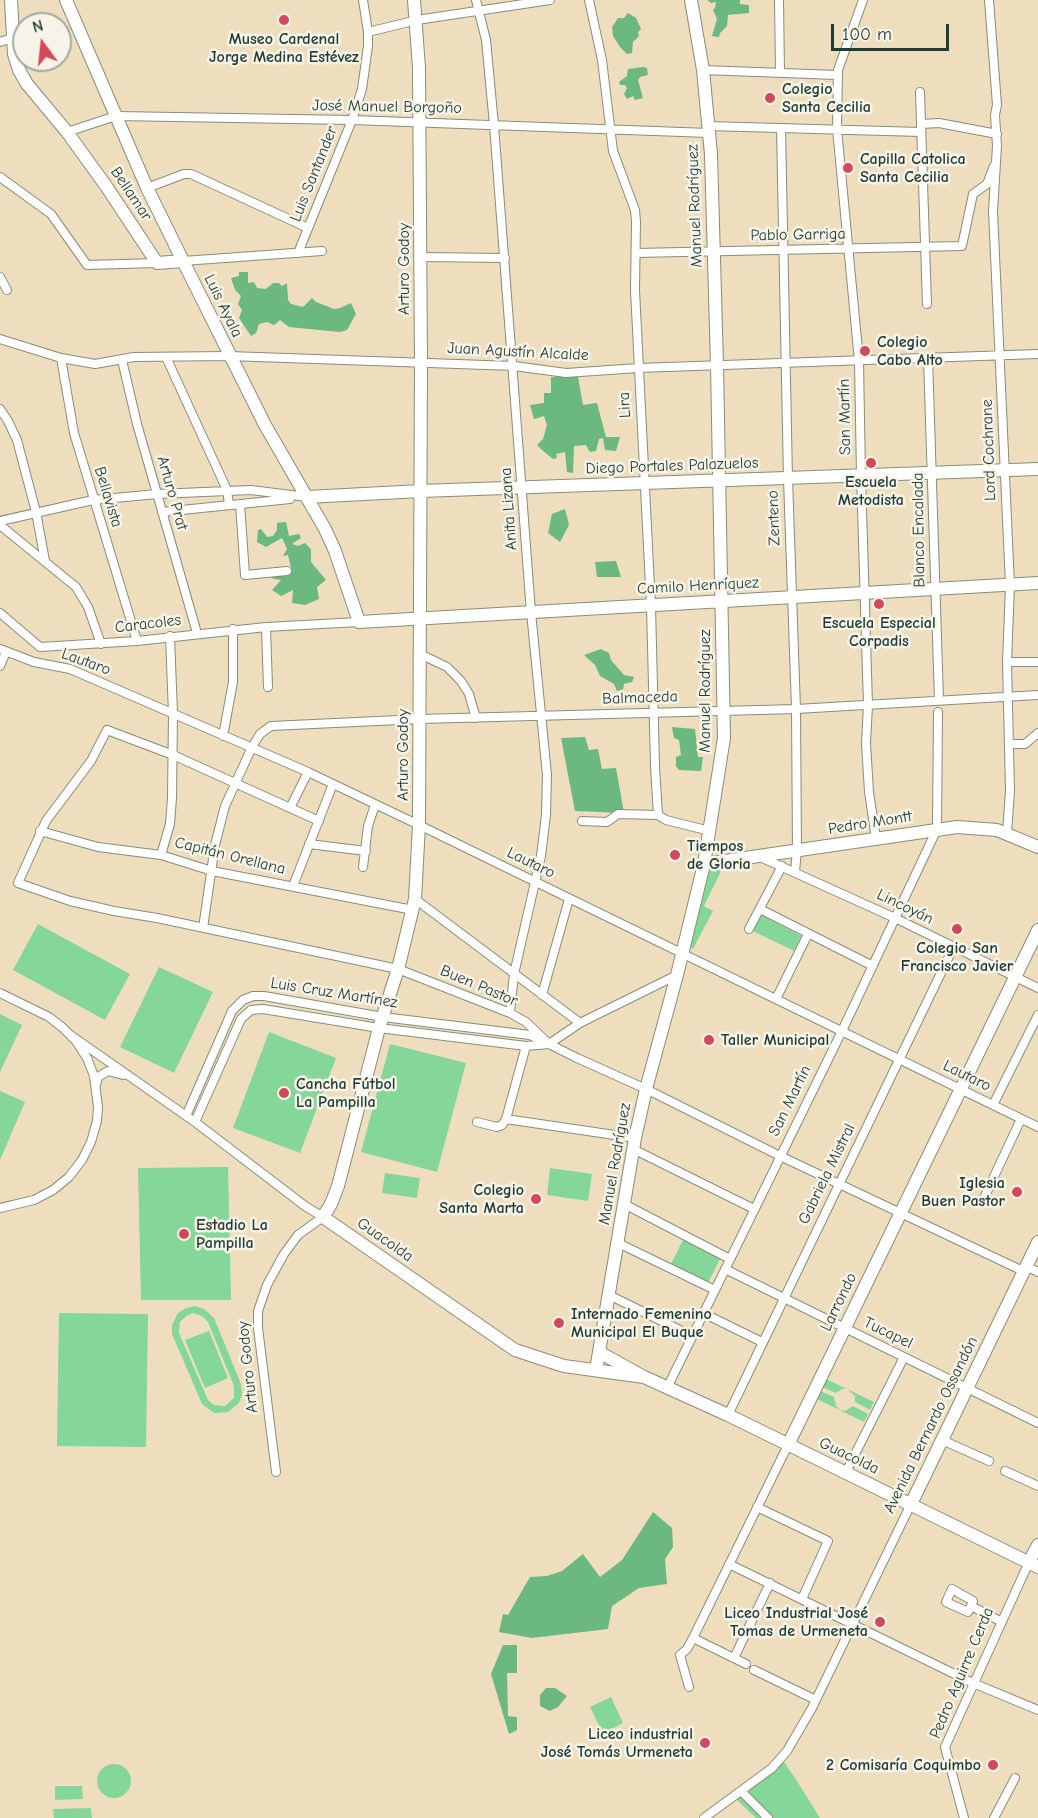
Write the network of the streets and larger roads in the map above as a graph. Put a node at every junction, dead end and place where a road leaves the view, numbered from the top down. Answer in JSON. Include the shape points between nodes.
{"nodes":[{"id":1,"x":11,"y":0,"type":"edge"},
{"id":2,"x":66,"y":0,"type":"edge"},
{"id":3,"x":363,"y":0,"type":"edge"},
{"id":4,"x":414,"y":0,"type":"edge"},
{"id":5,"x":476,"y":0,"type":"edge"},
{"id":6,"x":550,"y":0,"type":"edge"},
{"id":7,"x":589,"y":0,"type":"edge"},
{"id":8,"x":691,"y":0,"type":"edge"},
{"id":9,"x":778,"y":0,"type":"edge"},
{"id":10,"x":863,"y":0,"type":"edge"},
{"id":11,"x":989,"y":0,"type":"edge"},
{"id":12,"x":479,"y":10,"type":"junction"},
{"id":13,"x":417,"y":20,"type":"junction"},
{"id":14,"x":368,"y":32,"type":"junction"},
{"id":15,"x":6,"y":40,"type":"edge"},
{"id":16,"x":703,"y":70,"type":"junction"},
{"id":17,"x":780,"y":73,"type":"junction"},
{"id":18,"x":837,"y":75,"type":"junction"},
{"id":19,"x":920,"y":92,"type":"dead end"},
{"id":20,"x":116,"y":116,"type":"junction"},
{"id":21,"x":352,"y":120,"type":"junction"},
{"id":22,"x":420,"y":122,"type":"junction"},
{"id":23,"x":494,"y":125,"type":"junction"},
{"id":24,"x":782,"y":128,"type":"junction"},
{"id":25,"x":921,"y":128,"type":"junction"},
{"id":26,"x":837,"y":129,"type":"junction"},
{"id":27,"x":610,"y":130,"type":"junction"},
{"id":28,"x":708,"y":130,"type":"junction"},
{"id":29,"x":67,"y":132,"type":"junction"},
{"id":30,"x":997,"y":134,"type":"junction"},
{"id":31,"x":997,"y":160,"type":"junction"},
{"id":32,"x":0,"y":177,"type":"edge"},
{"id":33,"x":147,"y":188,"type":"junction"},
{"id":34,"x":309,"y":228,"type":"junction"},
{"id":35,"x":924,"y":247,"type":"junction"},
{"id":36,"x":784,"y":249,"type":"junction"},
{"id":37,"x":848,"y":249,"type":"junction"},
{"id":38,"x":322,"y":251,"type":"dead end"},
{"id":39,"x":714,"y":252,"type":"junction"},
{"id":40,"x":298,"y":253,"type":"junction"},
{"id":41,"x":636,"y":253,"type":"junction"},
{"id":42,"x":421,"y":257,"type":"junction"},
{"id":43,"x":505,"y":258,"type":"junction"},
{"id":44,"x":183,"y":261,"type":"junction"},
{"id":45,"x":157,"y":263,"type":"junction"},
{"id":46,"x":0,"y":277,"type":"edge"},
{"id":47,"x":7,"y":290,"type":"dead end"},
{"id":48,"x":927,"y":304,"type":"dead end"},
{"id":49,"x":0,"y":339,"type":"edge"},
{"id":50,"x":1038,"y":354,"type":"edge"},
{"id":51,"x":229,"y":356,"type":"junction"},
{"id":52,"x":1001,"y":356,"type":"junction"},
{"id":53,"x":166,"y":357,"type":"junction"},
{"id":54,"x":61,"y":358,"type":"junction"},
{"id":55,"x":928,"y":358,"type":"junction"},
{"id":56,"x":122,"y":360,"type":"junction"},
{"id":57,"x":859,"y":360,"type":"junction"},
{"id":58,"x":421,"y":363,"type":"junction"},
{"id":59,"x":785,"y":363,"type":"junction"},
{"id":60,"x":717,"y":365,"type":"junction"},
{"id":61,"x":514,"y":366,"type":"junction"},
{"id":62,"x":638,"y":368,"type":"junction"},
{"id":63,"x":0,"y":409,"type":"edge"},
{"id":64,"x":1038,"y":469,"type":"edge"},
{"id":65,"x":1003,"y":471,"type":"junction"},
{"id":66,"x":932,"y":473,"type":"junction"},
{"id":67,"x":861,"y":476,"type":"junction"},
{"id":68,"x":788,"y":479,"type":"junction"},
{"id":69,"x":718,"y":481,"type":"junction"},
{"id":70,"x":645,"y":484,"type":"junction"},
{"id":71,"x":522,"y":488,"type":"junction"},
{"id":72,"x":227,"y":490,"type":"junction"},
{"id":73,"x":421,"y":491,"type":"junction"},
{"id":74,"x":158,"y":494,"type":"junction"},
{"id":75,"x":307,"y":497,"type":"junction"},
{"id":76,"x":93,"y":500,"type":"junction"},
{"id":77,"x":240,"y":504,"type":"junction"},
{"id":78,"x":229,"y":505,"type":"junction"},
{"id":79,"x":36,"y":512,"type":"junction"},
{"id":80,"x":162,"y":512,"type":"junction"},
{"id":81,"x":0,"y":523,"type":"edge"},
{"id":82,"x":45,"y":561,"type":"junction"},
{"id":83,"x":286,"y":571,"type":"dead end"},
{"id":84,"x":1038,"y":583,"type":"edge"},
{"id":85,"x":1010,"y":585,"type":"junction"},
{"id":86,"x":935,"y":590,"type":"junction"},
{"id":87,"x":864,"y":594,"type":"junction"},
{"id":88,"x":792,"y":598,"type":"junction"},
{"id":89,"x":721,"y":602,"type":"junction"},
{"id":90,"x":651,"y":606,"type":"junction"},
{"id":91,"x":531,"y":612,"type":"junction"},
{"id":92,"x":0,"y":613,"type":"edge"},
{"id":93,"x":421,"y":619,"type":"junction"},
{"id":94,"x":359,"y":622,"type":"junction"},
{"id":95,"x":266,"y":627,"type":"junction"},
{"id":96,"x":233,"y":629,"type":"junction"},
{"id":97,"x":197,"y":633,"type":"junction"},
{"id":98,"x":170,"y":636,"type":"junction"},
{"id":99,"x":137,"y":641,"type":"junction"},
{"id":100,"x":101,"y":644,"type":"junction"},
{"id":101,"x":3,"y":651,"type":"edge"},
{"id":102,"x":420,"y":654,"type":"junction"},
{"id":103,"x":1007,"y":662,"type":"junction"},
{"id":104,"x":1038,"y":662,"type":"edge"},
{"id":105,"x":0,"y":666,"type":"edge"},
{"id":106,"x":268,"y":687,"type":"dead end"},
{"id":107,"x":1038,"y":695,"type":"edge"},
{"id":108,"x":1007,"y":696,"type":"junction"},
{"id":109,"x":939,"y":700,"type":"junction"},
{"id":110,"x":868,"y":705,"type":"junction"},
{"id":111,"x":796,"y":709,"type":"junction"},
{"id":112,"x":724,"y":711,"type":"junction"},
{"id":113,"x":938,"y":712,"type":"dead end"},
{"id":114,"x":654,"y":713,"type":"junction"},
{"id":115,"x":173,"y":714,"type":"junction"},
{"id":116,"x":540,"y":716,"type":"junction"},
{"id":117,"x":476,"y":717,"type":"junction"},
{"id":118,"x":420,"y":719,"type":"junction"},
{"id":119,"x":1038,"y":733,"type":"edge"},
{"id":120,"x":223,"y":736,"type":"junction"},
{"id":121,"x":1009,"y":744,"type":"junction"},
{"id":122,"x":252,"y":747,"type":"junction"},
{"id":123,"x":173,"y":755,"type":"junction"},
{"id":124,"x":308,"y":772,"type":"junction"},
{"id":125,"x":236,"y":782,"type":"junction"},
{"id":126,"x":333,"y":784,"type":"junction"},
{"id":127,"x":375,"y":806,"type":"junction"},
{"id":128,"x":290,"y":808,"type":"junction"},
{"id":129,"x":658,"y":815,"type":"junction"},
{"id":130,"x":319,"y":821,"type":"junction"},
{"id":131,"x":582,"y":821,"type":"dead end"},
{"id":132,"x":419,"y":825,"type":"junction"},
{"id":133,"x":937,"y":829,"type":"junction"},
{"id":134,"x":40,"y":831,"type":"junction"},
{"id":135,"x":1007,"y":833,"type":"junction"},
{"id":136,"x":709,"y":837,"type":"junction"},
{"id":137,"x":876,"y":839,"type":"junction"},
{"id":138,"x":309,"y":844,"type":"junction"},
{"id":139,"x":1038,"y":847,"type":"edge"},
{"id":140,"x":797,"y":850,"type":"junction"},
{"id":141,"x":366,"y":851,"type":"junction"},
{"id":142,"x":161,"y":855,"type":"junction"},
{"id":143,"x":757,"y":856,"type":"junction"},
{"id":144,"x":736,"y":860,"type":"junction"},
{"id":145,"x":704,"y":864,"type":"junction"},
{"id":146,"x":782,"y":866,"type":"junction"},
{"id":147,"x":363,"y":867,"type":"dead end"},
{"id":148,"x":212,"y":871,"type":"junction"},
{"id":149,"x":795,"y":872,"type":"junction"},
{"id":150,"x":536,"y":882,"type":"junction"},
{"id":151,"x":293,"y":886,"type":"junction"},
{"id":152,"x":569,"y":899,"type":"junction"},
{"id":153,"x":414,"y":905,"type":"junction"},
{"id":154,"x":760,"y":909,"type":"junction"},
{"id":155,"x":895,"y":918,"type":"junction"},
{"id":156,"x":202,"y":928,"type":"junction"},
{"id":157,"x":749,"y":929,"type":"dead end"},
{"id":158,"x":1038,"y":930,"type":"edge"},
{"id":159,"x":808,"y":934,"type":"junction"},
{"id":160,"x":953,"y":948,"type":"junction"},
{"id":161,"x":682,"y":953,"type":"junction"},
{"id":162,"x":873,"y":966,"type":"junction"},
{"id":163,"x":398,"y":969,"type":"junction"},
{"id":164,"x":514,"y":974,"type":"junction"},
{"id":165,"x":677,"y":975,"type":"junction"},
{"id":166,"x":1016,"y":977,"type":"junction"},
{"id":167,"x":1038,"y":988,"type":"edge"},
{"id":168,"x":0,"y":993,"type":"edge"},
{"id":169,"x":542,"y":995,"type":"junction"},
{"id":170,"x":776,"y":999,"type":"junction"},
{"id":171,"x":510,"y":1013,"type":"junction"},
{"id":172,"x":1038,"y":1015,"type":"edge"},
{"id":173,"x":381,"y":1022,"type":"junction"},
{"id":174,"x":580,"y":1023,"type":"junction"},
{"id":175,"x":842,"y":1031,"type":"junction"},
{"id":176,"x":69,"y":1034,"type":"junction"},
{"id":177,"x":549,"y":1044,"type":"junction"},
{"id":178,"x":526,"y":1046,"type":"junction"},
{"id":179,"x":900,"y":1060,"type":"junction"},
{"id":180,"x":130,"y":1077,"type":"junction"},
{"id":181,"x":96,"y":1086,"type":"junction"},
{"id":182,"x":646,"y":1089,"type":"junction"},
{"id":183,"x":961,"y":1089,"type":"junction"},
{"id":184,"x":993,"y":1105,"type":"junction"},
{"id":185,"x":186,"y":1116,"type":"junction"},
{"id":186,"x":506,"y":1119,"type":"junction"},
{"id":187,"x":1021,"y":1119,"type":"junction"},
{"id":188,"x":195,"y":1122,"type":"junction"},
{"id":189,"x":477,"y":1122,"type":"dead end"},
{"id":190,"x":1038,"y":1127,"type":"edge"},
{"id":191,"x":634,"y":1144,"type":"junction"},
{"id":192,"x":780,"y":1156,"type":"junction"},
{"id":193,"x":839,"y":1184,"type":"junction"},
{"id":194,"x":984,"y":1198,"type":"dead end"},
{"id":195,"x":624,"y":1204,"type":"junction"},
{"id":196,"x":0,"y":1208,"type":"edge"},
{"id":197,"x":754,"y":1209,"type":"junction"},
{"id":198,"x":901,"y":1214,"type":"junction"},
{"id":199,"x":323,"y":1217,"type":"junction"},
{"id":200,"x":1038,"y":1242,"type":"edge"},
{"id":201,"x":618,"y":1243,"type":"junction"},
{"id":202,"x":730,"y":1259,"type":"junction"},
{"id":203,"x":725,"y":1269,"type":"junction"},
{"id":204,"x":1025,"y":1269,"type":"junction"},
{"id":205,"x":1038,"y":1272,"type":"edge"},
{"id":206,"x":715,"y":1290,"type":"junction"},
{"id":207,"x":609,"y":1295,"type":"junction"},
{"id":208,"x":783,"y":1298,"type":"junction"},
{"id":209,"x":704,"y":1313,"type":"junction"},
{"id":210,"x":845,"y":1328,"type":"junction"},
{"id":211,"x":692,"y":1336,"type":"junction"},
{"id":212,"x":762,"y":1342,"type":"junction"},
{"id":213,"x":599,"y":1353,"type":"junction"},
{"id":214,"x":904,"y":1357,"type":"junction"},
{"id":215,"x":596,"y":1370,"type":"junction"},
{"id":216,"x":644,"y":1377,"type":"junction"},
{"id":217,"x":668,"y":1386,"type":"junction"},
{"id":218,"x":967,"y":1388,"type":"junction"},
{"id":219,"x":728,"y":1415,"type":"junction"},
{"id":220,"x":1038,"y":1423,"type":"edge"},
{"id":221,"x":942,"y":1440,"type":"junction"},
{"id":222,"x":788,"y":1445,"type":"junction"},
{"id":223,"x":989,"y":1461,"type":"dead end"},
{"id":224,"x":1005,"y":1471,"type":"dead end"},
{"id":225,"x":276,"y":1472,"type":"dead end"},
{"id":226,"x":846,"y":1472,"type":"junction"},
{"id":227,"x":1038,"y":1486,"type":"edge"},
{"id":228,"x":911,"y":1504,"type":"junction"},
{"id":229,"x":757,"y":1507,"type":"junction"},
{"id":230,"x":1038,"y":1545,"type":"edge"},
{"id":231,"x":729,"y":1564,"type":"junction"},
{"id":232,"x":1034,"y":1565,"type":"edge"},
{"id":233,"x":770,"y":1583,"type":"junction"},
{"id":234,"x":802,"y":1599,"type":"junction"},
{"id":235,"x":970,"y":1606,"type":"dead end"},
{"id":236,"x":1002,"y":1622,"type":"junction"},
{"id":237,"x":853,"y":1623,"type":"junction"},
{"id":238,"x":693,"y":1638,"type":"junction"},
{"id":239,"x":734,"y":1658,"type":"junction"},
{"id":240,"x":973,"y":1683,"type":"junction"},
{"id":241,"x":688,"y":1687,"type":"dead end"},
{"id":242,"x":816,"y":1700,"type":"junction"},
{"id":243,"x":1038,"y":1710,"type":"edge"},
{"id":244,"x":1015,"y":1778,"type":"dead end"},
{"id":245,"x":741,"y":1791,"type":"junction"},
{"id":246,"x":704,"y":1818,"type":"edge"},
{"id":247,"x":768,"y":1818,"type":"edge"},
{"id":248,"x":964,"y":1818,"type":"edge"},
{"id":249,"x":994,"y":1818,"type":"edge"}],
"edges":[{"from":1,"to":15,"type":"street","name":"Bellamar"},
{"from":2,"to":20,"type":"street","name":"Luis Ayala"},
{"from":3,"to":14,"type":"street","name":"Luis Santander"},
{"from":4,"to":13,"type":"street","name":"Arturo Godoy"},
{"from":5,"to":12,"type":"street","name":"Anita Lizana"},
{"from":6,"to":12,"type":"street"},
{"from":7,"to":27,"type":"street","name":"Lira","via":[[602,60]]},
{"from":8,"to":16,"type":"street","name":"Manuel Rodríguez"},
{"from":9,"to":17,"type":"street"},
{"from":10,"to":18,"type":"street","name":"San Martín"},
{"from":11,"to":30,"type":"street","name":"Lord Cochrane"},
{"from":12,"to":13,"type":"street"},
{"from":12,"to":23,"type":"street","name":"Anita Lizana","via":[[486,40]]},
{"from":13,"to":14,"type":"street"},
{"from":13,"to":22,"type":"street","name":"Arturo Godoy"},
{"from":14,"to":21,"type":"street","name":"Luis Santander","via":[[365,73]]},
{"from":15,"to":29,"type":"street","name":"Bellamar","via":[[23,77]]},
{"from":16,"to":17,"type":"street"},
{"from":16,"to":28,"type":"street","name":"Manuel Rodríguez"},
{"from":17,"to":18,"type":"street"},
{"from":18,"to":26,"type":"street","name":"San Martín"},
{"from":19,"to":25,"type":"street"},
{"from":20,"to":21,"type":"street","name":"José Manuel Borgoño"},
{"from":20,"to":29,"type":"street","name":"José Manuel Borgoño"},
{"from":20,"to":33,"type":"street","name":"Luis Ayala"},
{"from":21,"to":22,"type":"street","name":"José Manuel Borgoño"},
{"from":21,"to":34,"type":"street","name":"Luis Santander"},
{"from":22,"to":23,"type":"street","name":"José Manuel Borgoño"},
{"from":22,"to":42,"type":"street","name":"Arturo Godoy"},
{"from":23,"to":27,"type":"street","name":"José Manuel Borgoño"},
{"from":23,"to":43,"type":"street","name":"Anita Lizana"},
{"from":24,"to":26,"type":"street","name":"José Manuel Borgoño"},
{"from":24,"to":28,"type":"street","name":"José Manuel Borgoño"},
{"from":24,"to":36,"type":"street","name":"Zenteno"},
{"from":25,"to":26,"type":"street","name":"José Manuel Borgoño"},
{"from":25,"to":30,"type":"street","name":"José Manuel Borgoño","via":[[939,123]]},
{"from":25,"to":35,"type":"street"},
{"from":26,"to":37,"type":"street","name":"San Martín"},
{"from":27,"to":28,"type":"street","name":"José Manuel Borgoño"},
{"from":27,"to":41,"type":"street","name":"Lira","via":[[617,166],[635,210]]},
{"from":28,"to":39,"type":"street","name":"Manuel Rodríguez"},
{"from":29,"to":45,"type":"street","name":"Bellamar"},
{"from":30,"to":31,"type":"street","name":"Lord Cochrane"},
{"from":31,"to":35,"type":"street","name":"Pablo Garriga","via":[[987,184],[973,194],[962,246]]},
{"from":31,"to":52,"type":"street","name":"Lord Cochrane","via":[[993,211]]},
{"from":32,"to":45,"type":"street","via":[[51,214],[87,265]]},
{"from":33,"to":34,"type":"street","via":[[191,174]]},
{"from":33,"to":44,"type":"street","name":"Luis Ayala"},
{"from":34,"to":40,"type":"street","name":"Luis Santander"},
{"from":35,"to":37,"type":"street","name":"Pablo Garriga"},
{"from":35,"to":48,"type":"street"},
{"from":36,"to":37,"type":"street","name":"Pablo Garriga"},
{"from":36,"to":39,"type":"street","name":"Pablo Garriga"},
{"from":36,"to":59,"type":"street","name":"Zenteno"},
{"from":37,"to":57,"type":"street","name":"San Martín"},
{"from":38,"to":40,"type":"street"},
{"from":39,"to":41,"type":"street","name":"Pablo Garriga"},
{"from":39,"to":60,"type":"street","name":"Manuel Rodríguez"},
{"from":40,"to":44,"type":"street"},
{"from":41,"to":62,"type":"street","name":"Lira"},
{"from":42,"to":43,"type":"street"},
{"from":42,"to":58,"type":"street","name":"Arturo Godoy"},
{"from":43,"to":61,"type":"street","name":"Anita Lizana"},
{"from":44,"to":45,"type":"street"},
{"from":44,"to":51,"type":"street","name":"Luis Ayala"},
{"from":46,"to":47,"type":"street"},
{"from":49,"to":54,"type":"street","name":"Juan Agustín Alcalde"},
{"from":50,"to":52,"type":"street","name":"Juan Agustín Alcalde"},
{"from":51,"to":53,"type":"street","name":"Juan Agustín Alcalde"},
{"from":51,"to":58,"type":"street","name":"Juan Agustín Alcalde"},
{"from":51,"to":75,"type":"street","name":"Luis Ayala"},
{"from":52,"to":55,"type":"street","name":"Juan Agustín Alcalde"},
{"from":52,"to":65,"type":"street","name":"Lord Cochrane"},
{"from":53,"to":56,"type":"street","name":"Juan Agustín Alcalde"},
{"from":53,"to":72,"type":"street"},
{"from":54,"to":56,"type":"street","name":"Juan Agustín Alcalde","via":[[95,364]]},
{"from":54,"to":76,"type":"street","name":"Bellavista","via":[[74,433]]},
{"from":55,"to":57,"type":"street","name":"Juan Agustín Alcalde"},
{"from":55,"to":66,"type":"street","name":"Blanco Encalada"},
{"from":56,"to":74,"type":"street","name":"Arturo Prat"},
{"from":57,"to":59,"type":"street","name":"Juan Agustín Alcalde"},
{"from":57,"to":67,"type":"street","name":"San Martín"},
{"from":58,"to":61,"type":"street","name":"Juan Agustín Alcalde"},
{"from":58,"to":73,"type":"street","name":"Arturo Godoy"},
{"from":59,"to":60,"type":"street","name":"Juan Agustín Alcalde"},
{"from":59,"to":68,"type":"street","name":"Zenteno"},
{"from":60,"to":62,"type":"street","name":"Juan Agustín Alcalde"},
{"from":60,"to":69,"type":"street","name":"Manuel Rodríguez"},
{"from":61,"to":62,"type":"street","name":"Juan Agustín Alcalde","via":[[566,373]]},
{"from":61,"to":71,"type":"street","name":"Anita Lizana"},
{"from":62,"to":70,"type":"street","name":"Lira"},
{"from":63,"to":79,"type":"street","via":[[17,440]]},
{"from":64,"to":65,"type":"street","name":"Diego Portales Palazuelos"},
{"from":65,"to":66,"type":"street","name":"Diego Portales Palazuelos"},
{"from":65,"to":85,"type":"street","name":"Lord Cochrane"},
{"from":66,"to":67,"type":"street","name":"Diego Portales Palazuelos"},
{"from":66,"to":86,"type":"street","name":"Blanco Encalada"},
{"from":67,"to":68,"type":"street","name":"Diego Portales Palazuelos"},
{"from":67,"to":87,"type":"street","name":"San Martín"},
{"from":68,"to":69,"type":"street","name":"Diego Portales Palazuelos"},
{"from":68,"to":88,"type":"street","name":"Zenteno"},
{"from":69,"to":70,"type":"street","name":"Diego Portales Palazuelos"},
{"from":69,"to":89,"type":"street","name":"Manuel Rodríguez"},
{"from":70,"to":71,"type":"street","name":"Diego Portales Palazuelos"},
{"from":70,"to":90,"type":"street","name":"Lira"},
{"from":71,"to":73,"type":"street","name":"Diego Portales Palazuelos"},
{"from":71,"to":91,"type":"street","name":"Anita Lizana"},
{"from":72,"to":74,"type":"street","name":"Diego Portales Palazuelos"},
{"from":72,"to":75,"type":"street","name":"Diego Portales Palazuelos"},
{"from":72,"to":78,"type":"street"},
{"from":73,"to":75,"type":"street","name":"Diego Portales Palazuelos"},
{"from":73,"to":93,"type":"street","name":"Arturo Godoy"},
{"from":74,"to":76,"type":"street","name":"Diego Portales Palazuelos"},
{"from":74,"to":80,"type":"street","name":"Arturo Prat"},
{"from":75,"to":77,"type":"street","name":"Diego Portales Palazuelos"},
{"from":75,"to":94,"type":"street","name":"Luis Ayala","via":[[335,551]]},
{"from":76,"to":79,"type":"street","name":"Diego Portales Palazuelos"},
{"from":76,"to":99,"type":"street","name":"Bellavista"},
{"from":77,"to":78,"type":"street","name":"Diego Portales Palazuelos"},
{"from":77,"to":83,"type":"street","via":[[245,575]]},
{"from":78,"to":80,"type":"street","name":"Diego Portales Palazuelos"},
{"from":79,"to":81,"type":"street","name":"Diego Portales Palazuelos"},
{"from":79,"to":82,"type":"street"},
{"from":80,"to":97,"type":"street","name":"Arturo Prat"},
{"from":81,"to":82,"type":"street","name":"Caracoles"},
{"from":82,"to":100,"type":"street","name":"Caracoles","via":[[81,594]]},
{"from":84,"to":85,"type":"street","name":"Camilo Henríquez"},
{"from":85,"to":86,"type":"street","name":"Camilo Henríquez"},
{"from":85,"to":103,"type":"street","name":"Lord Cochrane"},
{"from":86,"to":87,"type":"street","name":"Camilo Henríquez"},
{"from":86,"to":109,"type":"street","name":"Blanco Encalada"},
{"from":87,"to":88,"type":"street","name":"Camilo Henríquez"},
{"from":87,"to":110,"type":"street","name":"San Martín"},
{"from":88,"to":89,"type":"street","name":"Camilo Henríquez"},
{"from":88,"to":111,"type":"street","name":"Zenteno"},
{"from":89,"to":90,"type":"street","name":"Camilo Henríquez"},
{"from":89,"to":112,"type":"street","name":"Manuel Rodríguez"},
{"from":90,"to":91,"type":"street","name":"Camilo Henríquez"},
{"from":90,"to":114,"type":"street","name":"Lira"},
{"from":91,"to":93,"type":"street","name":"Camilo Henríquez"},
{"from":91,"to":116,"type":"street","name":"Anita Lizana"},
{"from":92,"to":100,"type":"street","via":[[40,647]]},
{"from":93,"to":94,"type":"street","name":"Camilo Henríquez"},
{"from":93,"to":102,"type":"street","name":"Arturo Godoy"},
{"from":94,"to":95,"type":"street","name":"Caracoles"},
{"from":95,"to":96,"type":"street","name":"Caracoles"},
{"from":95,"to":106,"type":"street"},
{"from":96,"to":97,"type":"street","name":"Caracoles"},
{"from":96,"to":120,"type":"street","via":[[233,682]]},
{"from":97,"to":98,"type":"street","name":"Caracoles"},
{"from":98,"to":99,"type":"street","name":"Caracoles"},
{"from":98,"to":115,"type":"street"},
{"from":99,"to":100,"type":"street","name":"Caracoles"},
{"from":101,"to":105,"type":"street"},
{"from":101,"to":115,"type":"street","name":"Lautaro","via":[[70,669]]},
{"from":102,"to":117,"type":"street","via":[[447,667],[461,681]]},
{"from":102,"to":118,"type":"street","name":"Arturo Godoy"},
{"from":103,"to":104,"type":"street"},
{"from":103,"to":108,"type":"street","name":"Lord Cochrane"},
{"from":107,"to":108,"type":"street","name":"Balmaceda"},
{"from":108,"to":109,"type":"street","name":"Balmaceda"},
{"from":108,"to":121,"type":"street","name":"Lord Cochrane"},
{"from":109,"to":110,"type":"street","name":"Balmaceda"},
{"from":110,"to":111,"type":"street","name":"Balmaceda"},
{"from":110,"to":137,"type":"street","name":"San Martín","via":[[866,743]]},
{"from":111,"to":112,"type":"street","name":"Balmaceda"},
{"from":111,"to":140,"type":"street","name":"Zenteno"},
{"from":112,"to":114,"type":"street","name":"Balmaceda"},
{"from":112,"to":136,"type":"street","name":"Manuel Rodríguez","via":[[722,760]]},
{"from":113,"to":133,"type":"street"},
{"from":114,"to":116,"type":"street","name":"Balmaceda"},
{"from":114,"to":129,"type":"street","name":"Lira"},
{"from":115,"to":120,"type":"street","name":"Lautaro"},
{"from":115,"to":123,"type":"street"},
{"from":116,"to":117,"type":"street","name":"Balmaceda"},
{"from":116,"to":150,"type":"street","name":"Anita Lizana","via":[[547,794]]},
{"from":117,"to":118,"type":"street","name":"Balmaceda"},
{"from":118,"to":122,"type":"street","name":"Balmaceda","via":[[275,724],[263,730]]},
{"from":118,"to":132,"type":"street","name":"Arturo Godoy"},
{"from":119,"to":121,"type":"street","via":[[1025,744]]},
{"from":120,"to":122,"type":"street","name":"Lautaro"},
{"from":121,"to":135,"type":"street","name":"Lord Cochrane"},
{"from":122,"to":124,"type":"street","name":"Lautaro"},
{"from":122,"to":125,"type":"street"},
{"from":123,"to":125,"type":"street"},
{"from":123,"to":134,"type":"street","via":[[107,730],[91,761]]},
{"from":123,"to":142,"type":"street","via":[[170,824]]},
{"from":124,"to":126,"type":"street","name":"Lautaro"},
{"from":124,"to":128,"type":"street"},
{"from":125,"to":128,"type":"street"},
{"from":125,"to":148,"type":"street","via":[[219,825]]},
{"from":126,"to":127,"type":"street","name":"Lautaro"},
{"from":126,"to":130,"type":"street"},
{"from":127,"to":132,"type":"street","name":"Lautaro"},
{"from":127,"to":141,"type":"street"},
{"from":128,"to":130,"type":"street"},
{"from":129,"to":131,"type":"street","via":[[618,814],[607,822]]},
{"from":129,"to":136,"type":"street"},
{"from":130,"to":138,"type":"street"},
{"from":132,"to":150,"type":"street","name":"Lautaro"},
{"from":132,"to":153,"type":"street","name":"Arturo Godoy"},
{"from":133,"to":135,"type":"street","name":"Pedro Montt","via":[[978,827]]},
{"from":133,"to":137,"type":"street","name":"Pedro Montt"},
{"from":133,"to":155,"type":"street","name":"San Martín"},
{"from":134,"to":142,"type":"street","name":"Capitán Orellana","via":[[98,847]]},
{"from":134,"to":156,"type":"street","name":"Buen Pastor","via":[[18,883],[70,902]]},
{"from":135,"to":139,"type":"street","name":"Pedro Montt"},
{"from":136,"to":144,"type":"street","via":[[720,853]]},
{"from":136,"to":145,"type":"street","name":"Manuel Rodríguez"},
{"from":137,"to":140,"type":"street","name":"Pedro Montt"},
{"from":138,"to":141,"type":"street"},
{"from":138,"to":151,"type":"street"},
{"from":140,"to":143,"type":"street","name":"Pedro Montt"},
{"from":140,"to":149,"type":"street","name":"Zenteno"},
{"from":141,"to":147,"type":"street"},
{"from":142,"to":148,"type":"street","name":"Capitán Orellana"},
{"from":143,"to":144,"type":"street","name":"Pedro Montt"},
{"from":143,"to":146,"type":"street","name":"Lincoyán"},
{"from":144,"to":145,"type":"street","name":"Pedro Montt"},
{"from":145,"to":161,"type":"street","name":"Manuel Rodríguez"},
{"from":146,"to":149,"type":"street","name":"Lincoyán"},
{"from":146,"to":154,"type":"street"},
{"from":148,"to":151,"type":"street","name":"Capitán Orellana"},
{"from":148,"to":156,"type":"street"},
{"from":149,"to":155,"type":"street","name":"Lincoyán"},
{"from":150,"to":152,"type":"street","name":"Lautaro"},
{"from":150,"to":164,"type":"street","name":"Anita Lizana"},
{"from":151,"to":153,"type":"street","name":"Capitán Orellana"},
{"from":152,"to":161,"type":"street","name":"Lautaro"},
{"from":152,"to":169,"type":"street"},
{"from":153,"to":163,"type":"street","name":"Arturo Godoy"},
{"from":153,"to":164,"type":"street","name":"Capitán Orellana"},
{"from":154,"to":157,"type":"street"},
{"from":154,"to":159,"type":"street"},
{"from":155,"to":160,"type":"street","name":"Lincoyán"},
{"from":155,"to":162,"type":"street","name":"San Martín"},
{"from":156,"to":163,"type":"street","name":"Buen Pastor"},
{"from":158,"to":166,"type":"street","name":"Larrondo"},
{"from":159,"to":162,"type":"street"},
{"from":159,"to":170,"type":"street"},
{"from":160,"to":166,"type":"street","name":"Lincoyán"},
{"from":160,"to":179,"type":"street","name":"Gabriela Mistral"},
{"from":161,"to":165,"type":"street","name":"Manuel Rodríguez"},
{"from":161,"to":170,"type":"street","name":"Lautaro"},
{"from":162,"to":175,"type":"street","name":"San Martín"},
{"from":163,"to":171,"type":"street","name":"Buen Pastor"},
{"from":163,"to":173,"type":"street","name":"Arturo Godoy"},
{"from":164,"to":169,"type":"street","name":"Capitán Orellana"},
{"from":164,"to":171,"type":"street","name":"Anita Lizana"},
{"from":165,"to":174,"type":"street","name":"Luis Cruz Martínez"},
{"from":165,"to":182,"type":"street","name":"Manuel Rodríguez"},
{"from":166,"to":167,"type":"street","name":"Lincoyán"},
{"from":166,"to":183,"type":"street","name":"Larrondo"},
{"from":168,"to":176,"type":"street","via":[[43,1014]]},
{"from":169,"to":174,"type":"street","name":"Capitán Orellana"},
{"from":170,"to":175,"type":"street","name":"Lautaro"},
{"from":171,"to":177,"type":"street","name":"Buen Pastor"},
{"from":172,"to":184,"type":"street"},
{"from":173,"to":177,"type":"street","name":"Luis Cruz Martínez","via":[[530,1035]]},
{"from":173,"to":178,"type":"street","name":"Luis Cruz Martínez"},
{"from":173,"to":185,"type":"street","name":"Luis Cruz Martínez","via":[[264,996],[243,1000],[232,1011]]},
{"from":173,"to":188,"type":"street","name":"Luis Cruz Martínez","via":[[251,1010],[241,1018]]},
{"from":173,"to":199,"type":"street","name":"Arturo Godoy","via":[[338,1186]]},
{"from":174,"to":177,"type":"street","name":"Luis Cruz Martínez"},
{"from":175,"to":179,"type":"street","name":"Lautaro"},
{"from":175,"to":192,"type":"street","name":"San Martín"},
{"from":176,"to":180,"type":"street","name":"Guacolda"},
{"from":176,"to":181,"type":"street","via":[[87,1058]]},
{"from":177,"to":178,"type":"street","name":"Luis Cruz Martínez"},
{"from":177,"to":182,"type":"street","name":"Buen Pastor"},
{"from":178,"to":186,"type":"street"},
{"from":179,"to":183,"type":"street","name":"Lautaro"},
{"from":179,"to":193,"type":"street","name":"Gabriela Mistral"},
{"from":180,"to":181,"type":"street","via":[[108,1071],[98,1077]]},
{"from":180,"to":185,"type":"street","name":"Guacolda"},
{"from":181,"to":196,"type":"street","via":[[95,1128],[76,1169],[44,1196]]},
{"from":182,"to":191,"type":"street","name":"Manuel Rodríguez"},
{"from":182,"to":192,"type":"street","name":"Buen Pastor"},
{"from":183,"to":184,"type":"street","name":"Lautaro"},
{"from":183,"to":198,"type":"street","name":"Larrondo"},
{"from":184,"to":187,"type":"street","name":"Lautaro"},
{"from":185,"to":188,"type":"street","name":"Guacolda"},
{"from":186,"to":189,"type":"street","via":[[497,1127]]},
{"from":186,"to":191,"type":"street"},
{"from":187,"to":190,"type":"street","name":"Lautaro"},
{"from":187,"to":194,"type":"street"},
{"from":188,"to":199,"type":"street","name":"Guacolda"},
{"from":191,"to":195,"type":"street","name":"Manuel Rodríguez"},
{"from":191,"to":197,"type":"street"},
{"from":192,"to":193,"type":"street","name":"Buen Pastor"},
{"from":192,"to":197,"type":"street","name":"San Martín"},
{"from":193,"to":198,"type":"street","name":"Buen Pastor"},
{"from":193,"to":208,"type":"street","name":"Gabriela Mistral"},
{"from":195,"to":201,"type":"street","name":"Manuel Rodríguez"},
{"from":195,"to":202,"type":"street"},
{"from":197,"to":202,"type":"street","name":"San Martín"},
{"from":198,"to":204,"type":"street","name":"Buen Pastor"},
{"from":198,"to":210,"type":"street","name":"Larrondo"},
{"from":199,"to":215,"type":"street","name":"Guacolda","via":[[515,1350],[564,1366]]},
{"from":199,"to":225,"type":"street","name":"Arturo Godoy","via":[[298,1235],[284,1254],[258,1311]]},
{"from":200,"to":204,"type":"street","name":"Avenida Bernardo Ossandón"},
{"from":201,"to":206,"type":"street"},
{"from":201,"to":207,"type":"street","name":"Manuel Rodríguez"},
{"from":202,"to":203,"type":"street","name":"San Martín"},
{"from":203,"to":206,"type":"street","name":"San Martín"},
{"from":203,"to":208,"type":"street","name":"Tucapel"},
{"from":204,"to":205,"type":"street","name":"Buen Pastor"},
{"from":204,"to":218,"type":"street","name":"Avenida Bernardo Ossandón"},
{"from":206,"to":209,"type":"street","name":"San Martín"},
{"from":207,"to":211,"type":"street"},
{"from":207,"to":213,"type":"street","name":"Manuel Rodríguez"},
{"from":208,"to":210,"type":"street","name":"Tucapel"},
{"from":208,"to":212,"type":"street","name":"Gabriela Mistral"},
{"from":209,"to":211,"type":"street","name":"San Martín"},
{"from":209,"to":212,"type":"street"},
{"from":210,"to":214,"type":"street","name":"Tucapel"},
{"from":210,"to":222,"type":"street","name":"Larrondo"},
{"from":211,"to":217,"type":"street","name":"San Martín"},
{"from":212,"to":219,"type":"street","name":"Gabriela Mistral"},
{"from":213,"to":215,"type":"street","name":"Manuel Rodríguez"},
{"from":213,"to":216,"type":"street","name":"Guacolda"},
{"from":214,"to":218,"type":"street","name":"Tucapel"},
{"from":214,"to":226,"type":"street"},
{"from":215,"to":216,"type":"street","name":"Guacolda"},
{"from":216,"to":217,"type":"street","name":"Guacolda"},
{"from":217,"to":219,"type":"street","name":"Guacolda"},
{"from":218,"to":220,"type":"street","name":"Tucapel"},
{"from":218,"to":221,"type":"street","name":"Avenida Bernardo Ossandón"},
{"from":219,"to":222,"type":"street","name":"Guacolda"},
{"from":221,"to":223,"type":"street"},
{"from":221,"to":228,"type":"street","name":"Avenida Bernardo Ossandón"},
{"from":222,"to":226,"type":"street","name":"Guacolda"},
{"from":222,"to":229,"type":"street","name":"Larrondo"},
{"from":224,"to":227,"type":"street"},
{"from":226,"to":228,"type":"street","name":"Guacolda"},
{"from":228,"to":232,"type":"street","name":"Guacolda"},
{"from":228,"to":237,"type":"street","name":"Avenida Bernardo Ossandón"},
{"from":229,"to":231,"type":"street","name":"Larrondo"},
{"from":229,"to":234,"type":"street","via":[[828,1541]]},
{"from":230,"to":232,"type":"street","name":"Pedro Aguirre Cerda"},
{"from":231,"to":233,"type":"street"},
{"from":231,"to":238,"type":"street","name":"Larrondo"},
{"from":232,"to":236,"type":"street","name":"Pedro Aguirre Cerda"},
{"from":233,"to":234,"type":"street"},
{"from":233,"to":239,"type":"street"},
{"from":234,"to":237,"type":"street"},
{"from":235,"to":236,"type":"street"},
{"from":236,"to":240,"type":"street","name":"Pedro Aguirre Cerda"},
{"from":237,"to":240,"type":"street"},
{"from":237,"to":242,"type":"street","name":"Avenida Bernardo Ossandón"},
{"from":238,"to":239,"type":"street"},
{"from":238,"to":241,"type":"street","name":"Larrondo","via":[[680,1655]]},
{"from":239,"to":242,"type":"street"},
{"from":240,"to":243,"type":"street"},
{"from":240,"to":248,"type":"street","name":"Pedro Aguirre Cerda","via":[[945,1747]]},
{"from":242,"to":245,"type":"street","name":"Avenida Bernardo Ossandón","via":[[782,1758]]},
{"from":244,"to":249,"type":"street"},
{"from":245,"to":246,"type":"street","name":"Avenida Bernardo Ossandón"},
{"from":245,"to":247,"type":"street"}]}
